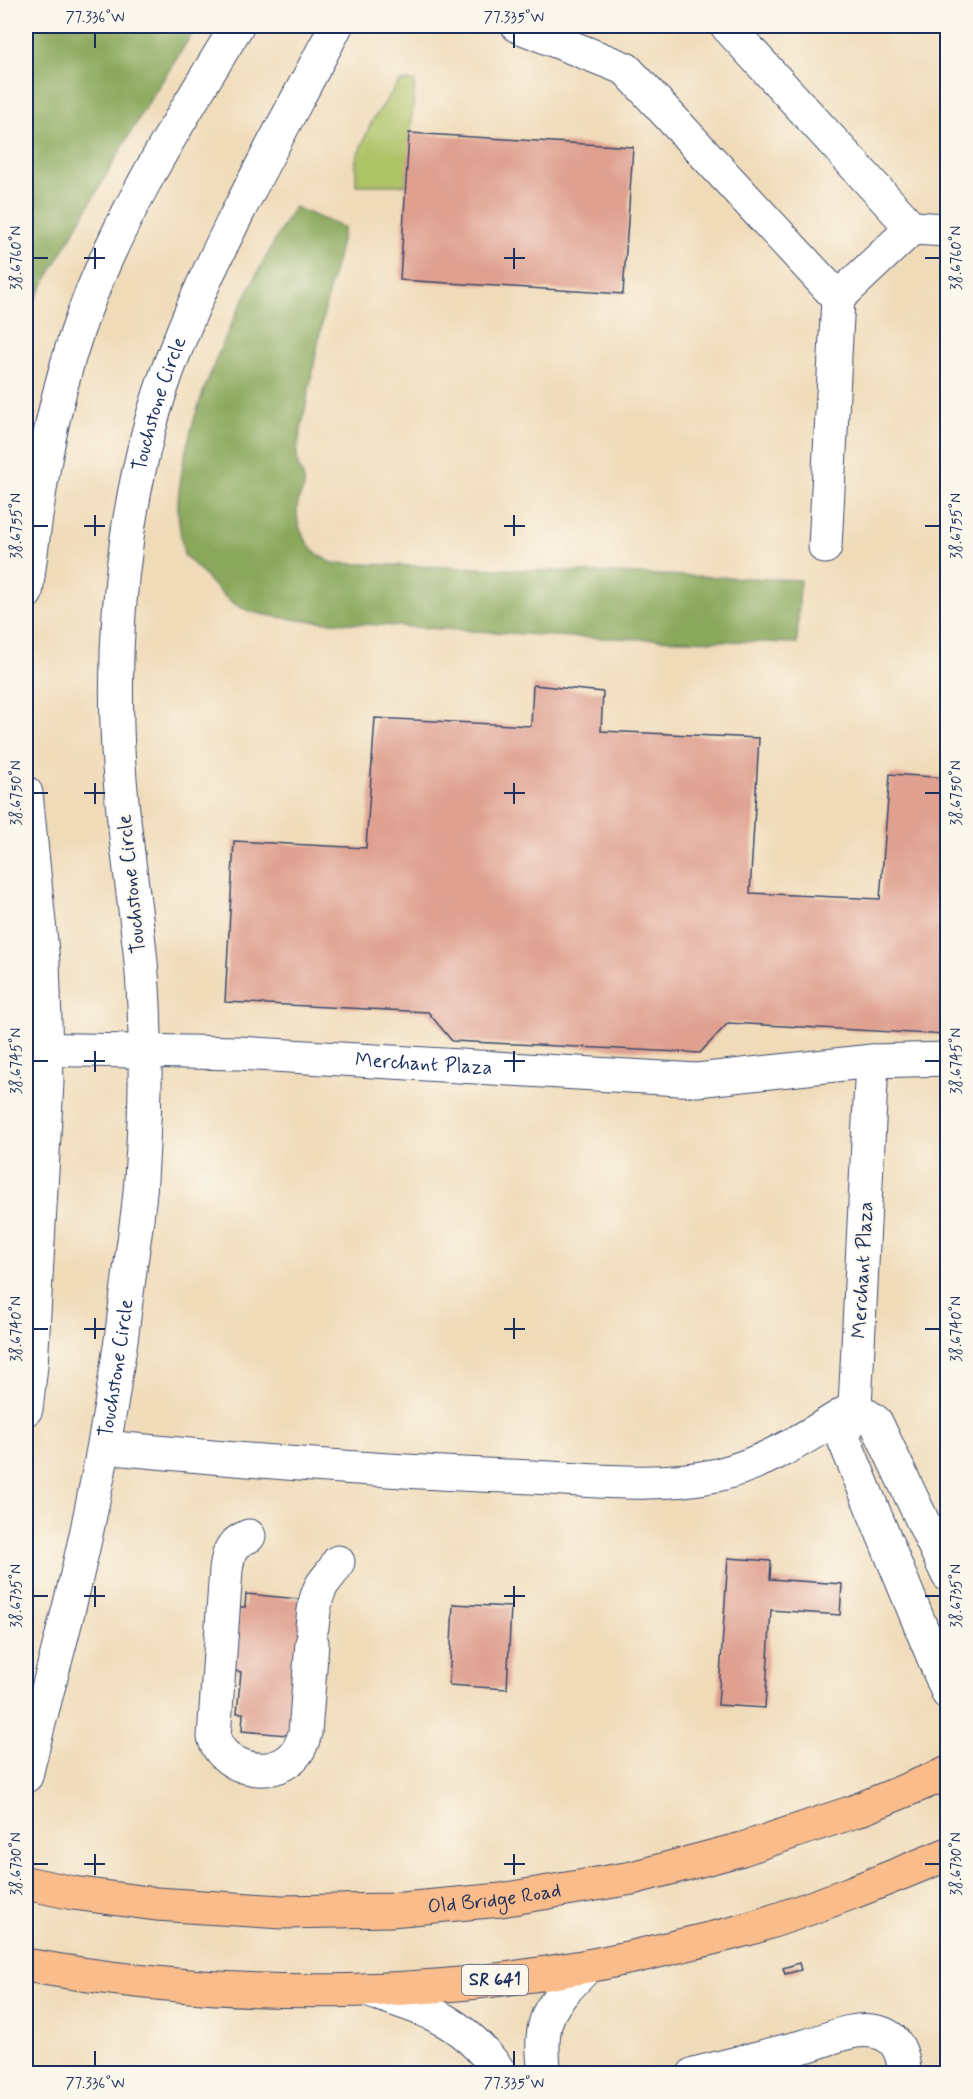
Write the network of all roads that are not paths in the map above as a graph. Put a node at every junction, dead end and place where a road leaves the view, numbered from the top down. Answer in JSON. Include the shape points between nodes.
{"nodes":[{"id":1,"x":237,"y":26,"type":"edge"},
{"id":2,"x":336,"y":26,"type":"edge"},
{"id":3,"x":518,"y":26,"type":"edge"},
{"id":4,"x":727,"y":26,"type":"edge"},
{"id":5,"x":912,"y":228,"type":"junction"},
{"id":6,"x":948,"y":230,"type":"edge"},
{"id":7,"x":837,"y":298,"type":"junction"},
{"id":8,"x":825,"y":547,"type":"dead end"},
{"id":9,"x":26,"y":593,"type":"edge"},
{"id":10,"x":26,"y":793,"type":"edge"},
{"id":11,"x":36,"y":1049,"type":"edge"},
{"id":12,"x":145,"y":1051,"type":"junction"},
{"id":13,"x":948,"y":1059,"type":"edge"},
{"id":14,"x":872,"y":1060,"type":"junction"},
{"id":15,"x":855,"y":1407,"type":"junction"},
{"id":16,"x":26,"y":1409,"type":"edge"},
{"id":17,"x":104,"y":1447,"type":"junction"},
{"id":18,"x":249,"y":1536,"type":"dead end"},
{"id":19,"x":338,"y":1562,"type":"dead end"},
{"id":20,"x":948,"y":1575,"type":"edge"},
{"id":21,"x":948,"y":1693,"type":"edge"},
{"id":22,"x":948,"y":1773,"type":"edge"},
{"id":23,"x":26,"y":1776,"type":"edge"},
{"id":24,"x":948,"y":1854,"type":"edge"},
{"id":25,"x":26,"y":1883,"type":"edge"},
{"id":26,"x":26,"y":1965,"type":"edge"},
{"id":27,"x":588,"y":1966,"type":"junction"},
{"id":28,"x":366,"y":1990,"type":"junction"},
{"id":29,"x":501,"y":2073,"type":"edge"},
{"id":30,"x":545,"y":2073,"type":"edge"},
{"id":31,"x":694,"y":2073,"type":"edge"},
{"id":32,"x":904,"y":2073,"type":"edge"}],
"edges":[{"from":1,"to":9,"type":"street","via":[[137,194],[82,317],[57,399],[40,482]]},
{"from":2,"to":12,"type":"street","name":"Touchstone Circle","via":[[205,278],[173,356],[148,435],[130,516],[118,644],[117,726],[140,957]]},
{"from":3,"to":7,"type":"street","via":[[626,69]]},
{"from":4,"to":5,"type":"street"},
{"from":5,"to":6,"type":"street"},
{"from":5,"to":7,"type":"street"},
{"from":7,"to":8,"type":"street"},
{"from":10,"to":11,"type":"street","via":[[44,962]]},
{"from":11,"to":12,"type":"street","name":"Merchant Plaza"},
{"from":11,"to":16,"type":"street","via":[[47,1083]]},
{"from":12,"to":14,"type":"street","name":"Merchant Plaza","via":[[248,1053],[697,1080]]},
{"from":12,"to":17,"type":"street","name":"Touchstone Circle","via":[[141,1182],[121,1350]]},
{"from":13,"to":14,"type":"street","name":"Merchant Plaza"},
{"from":14,"to":15,"type":"street","name":"Merchant Plaza"},
{"from":15,"to":17,"type":"street","via":[[786,1449],[753,1464],[716,1475],[664,1482],[443,1474]]},
{"from":15,"to":20,"type":"street","via":[[876,1422]]},
{"from":15,"to":21,"type":"street","name":"Merchant Plaza","via":[[843,1437]]},
{"from":17,"to":23,"type":"street","name":"Touchstone Circle","via":[[75,1583]]},
{"from":18,"to":19,"type":"street","via":[[231,1548],[226,1570],[214,1737],[231,1761],[247,1767],[277,1767],[289,1761],[302,1743],[317,1598]]},
{"from":22,"to":25,"type":"main road","name":"Old Bridge Road","via":[[854,1812],[742,1849],[632,1878],[501,1900],[391,1910],[282,1912],[156,1904]]},
{"from":24,"to":27,"type":"main road","number":"SR 641","via":[[849,1895],[746,1929]]},
{"from":26,"to":28,"type":"main road","number":"SR 641","via":[[93,1977],[203,1988]]},
{"from":27,"to":28,"type":"main road","number":"SR 641","via":[[446,1986]]},
{"from":27,"to":30,"type":"street","via":[[549,2011],[542,2042]]},
{"from":28,"to":29,"type":"street","via":[[429,2011],[455,2025]]},
{"from":31,"to":32,"type":"street","via":[[866,2030],[885,2034],[897,2045]]}]}
